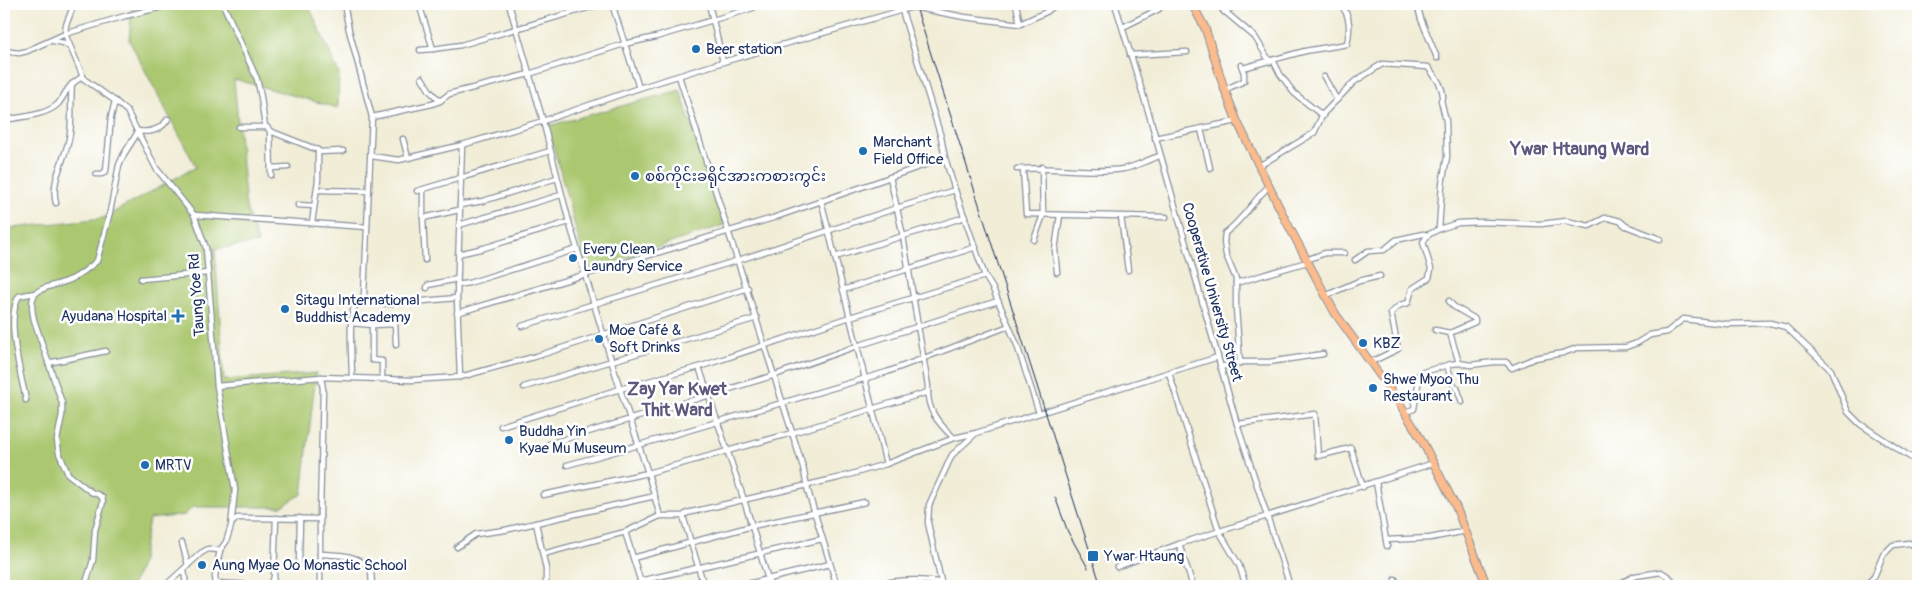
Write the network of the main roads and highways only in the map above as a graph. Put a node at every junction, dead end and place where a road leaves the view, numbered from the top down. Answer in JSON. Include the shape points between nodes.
{"nodes":[{"id":1,"x":1192,"y":4,"type":"edge"},
{"id":2,"x":1488,"y":586,"type":"edge"}],
"edges":[{"from":1,"to":2,"type":"highway","via":[[1205,28],[1237,121],[1307,261],[1342,324],[1406,412],[1435,463]]}]}
